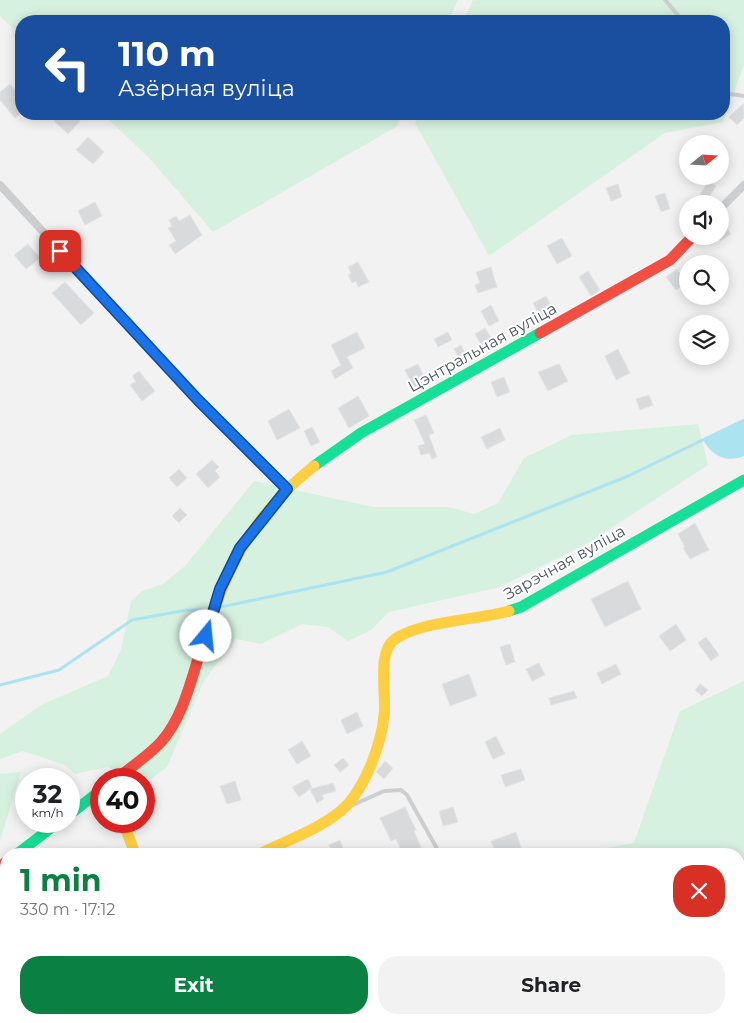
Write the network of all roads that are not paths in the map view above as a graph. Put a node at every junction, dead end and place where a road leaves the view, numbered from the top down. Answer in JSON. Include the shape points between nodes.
{"nodes":[{"id":1,"x":665,"y":0,"type":"edge"},
{"id":2,"x":678,"y":15,"type":"edge"},
{"id":3,"x":730,"y":94,"type":"edge"},
{"id":4,"x":744,"y":96,"type":"edge"},
{"id":5,"x":0,"y":185,"type":"edge"},
{"id":6,"x":744,"y":185,"type":"edge"},
{"id":7,"x":729,"y":200,"type":"edge"},
{"id":8,"x":684,"y":245,"type":"edge"},
{"id":9,"x":744,"y":480,"type":"edge"},
{"id":10,"x":287,"y":489,"type":"junction"},
{"id":11,"x":129,"y":768,"type":"edge"},
{"id":12,"x":90,"y":799,"type":"edge"},
{"id":13,"x":80,"y":806,"type":"edge"},
{"id":14,"x":344,"y":809,"type":"junction"},
{"id":15,"x":44,"y":833,"type":"edge"},
{"id":16,"x":127,"y":833,"type":"edge"},
{"id":17,"x":25,"y":848,"type":"edge"},
{"id":18,"x":133,"y":848,"type":"edge"},
{"id":19,"x":270,"y":848,"type":"edge"},
{"id":20,"x":437,"y":848,"type":"edge"}],
"edges":[{"from":1,"to":2,"type":"lane"},
{"from":3,"to":4,"type":"lane"},
{"from":5,"to":10,"type":"street","via":[[198,400]]},
{"from":6,"to":7,"type":"street"},
{"from":8,"to":10,"type":"street","name":"Цэнтральная вуліца","via":[[670,260],[354,437]]},
{"from":9,"to":14,"type":"street","name":"Зарэчная вуліца","via":[[520,607],[501,615],[414,631],[394,640],[385,655],[385,704],[379,737],[362,781]]},
{"from":10,"to":11,"type":"street","name":"Цэнтральная вуліца","via":[[251,532],[230,568],[189,685],[163,740]]},
{"from":12,"to":13,"type":"street"},
{"from":14,"to":19,"type":"street","name":"Зарэчная вуліца"},
{"from":14,"to":20,"type":"lane","via":[[384,791],[401,790]]},
{"from":15,"to":17,"type":"street"},
{"from":16,"to":18,"type":"street"}]}
